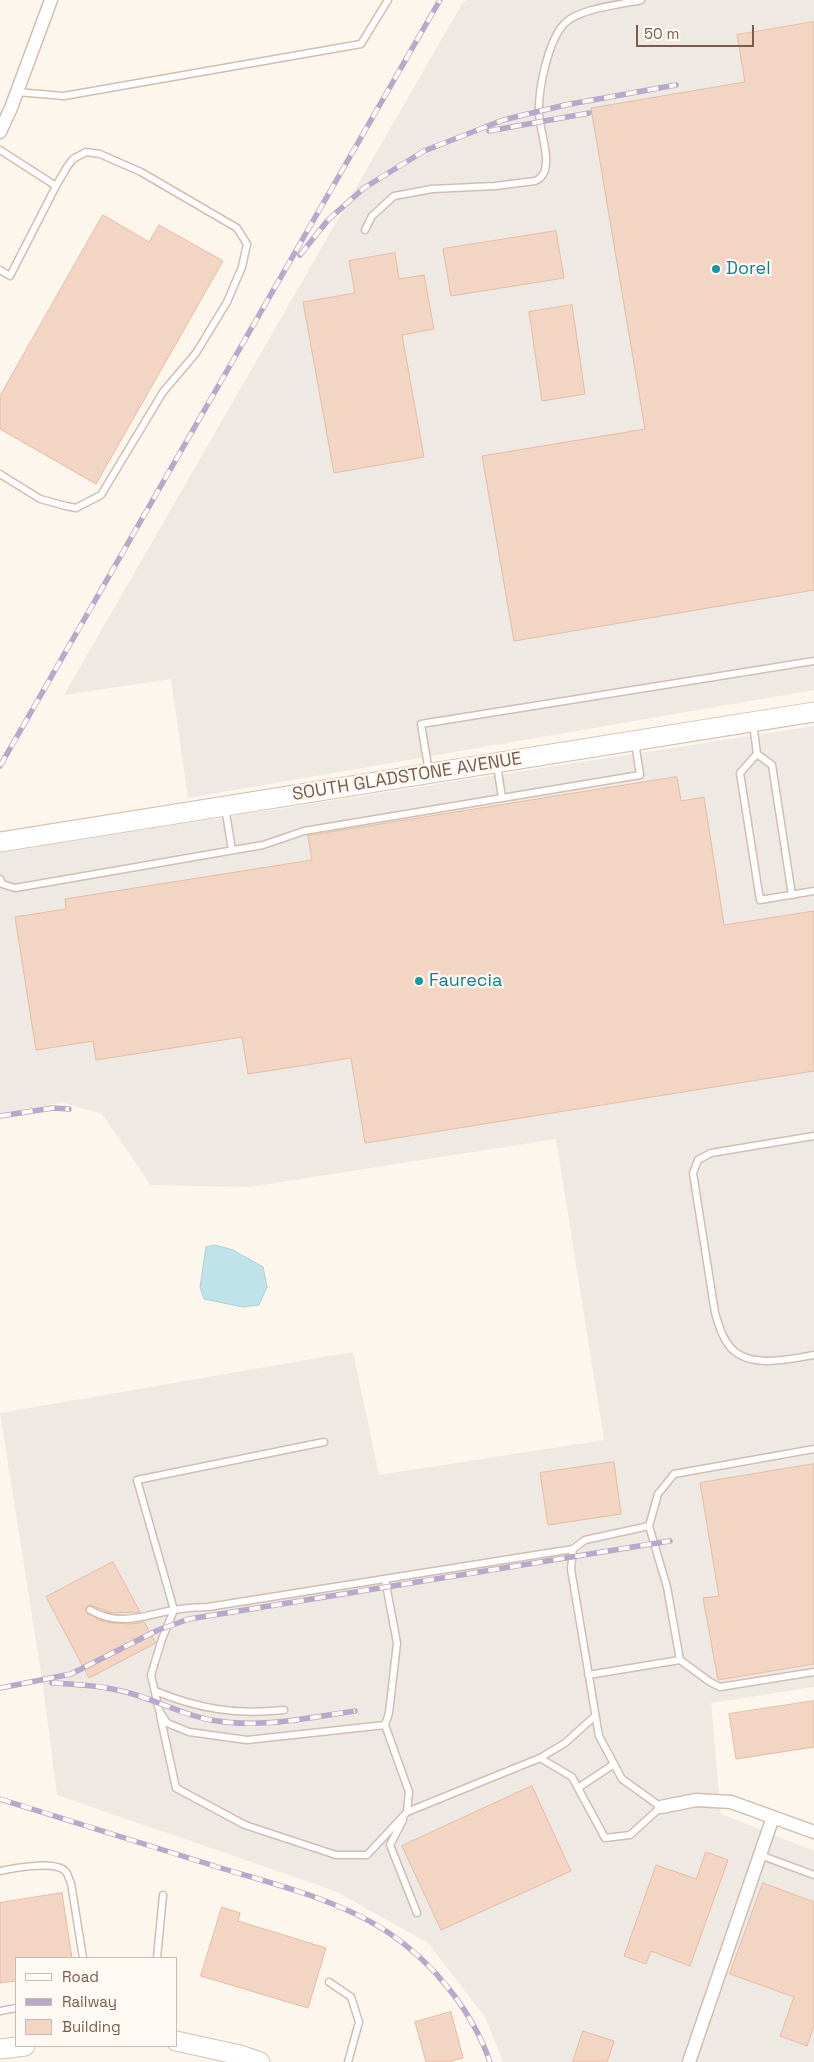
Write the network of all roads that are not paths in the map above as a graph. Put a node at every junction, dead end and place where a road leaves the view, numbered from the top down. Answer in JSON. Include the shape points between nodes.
{"nodes":[{"id":1,"x":51,"y":0,"type":"edge"},
{"id":2,"x":388,"y":0,"type":"edge"},
{"id":3,"x":641,"y":0,"type":"edge"},
{"id":4,"x":17,"y":92,"type":"junction"},
{"id":5,"x":0,"y":132,"type":"edge"},
{"id":6,"x":0,"y":150,"type":"edge"},
{"id":7,"x":56,"y":186,"type":"junction"},
{"id":8,"x":365,"y":230,"type":"dead end"},
{"id":9,"x":0,"y":270,"type":"edge"},
{"id":10,"x":0,"y":474,"type":"edge"},
{"id":11,"x":814,"y":661,"type":"edge"},
{"id":12,"x":814,"y":712,"type":"edge"},
{"id":13,"x":753,"y":722,"type":"junction"},
{"id":14,"x":635,"y":740,"type":"junction"},
{"id":15,"x":757,"y":754,"type":"junction"},
{"id":16,"x":497,"y":762,"type":"junction"},
{"id":17,"x":429,"y":773,"type":"junction"},
{"id":18,"x":502,"y":798,"type":"junction"},
{"id":19,"x":225,"y":806,"type":"junction"},
{"id":20,"x":0,"y":842,"type":"edge"},
{"id":21,"x":232,"y":850,"type":"junction"},
{"id":22,"x":0,"y":879,"type":"edge"},
{"id":23,"x":814,"y":891,"type":"edge"},
{"id":24,"x":792,"y":895,"type":"junction"},
{"id":25,"x":814,"y":1136,"type":"edge"},
{"id":26,"x":814,"y":1355,"type":"edge"},
{"id":27,"x":324,"y":1442,"type":"dead end"},
{"id":28,"x":814,"y":1449,"type":"edge"},
{"id":29,"x":649,"y":1526,"type":"junction"},
{"id":30,"x":573,"y":1549,"type":"junction"},
{"id":31,"x":385,"y":1579,"type":"junction"},
{"id":32,"x":90,"y":1610,"type":"dead end"},
{"id":33,"x":174,"y":1610,"type":"junction"},
{"id":34,"x":680,"y":1660,"type":"junction"},
{"id":35,"x":814,"y":1672,"type":"edge"},
{"id":36,"x":588,"y":1675,"type":"junction"},
{"id":37,"x":155,"y":1691,"type":"junction"},
{"id":38,"x":159,"y":1710,"type":"junction"},
{"id":39,"x":284,"y":1710,"type":"dead end"},
{"id":40,"x":595,"y":1716,"type":"junction"},
{"id":41,"x":385,"y":1725,"type":"junction"},
{"id":42,"x":540,"y":1758,"type":"junction"},
{"id":43,"x":614,"y":1764,"type":"junction"},
{"id":44,"x":578,"y":1788,"type":"junction"},
{"id":45,"x":661,"y":1807,"type":"junction"},
{"id":46,"x":408,"y":1812,"type":"junction"},
{"id":47,"x":773,"y":1817,"type":"junction"},
{"id":48,"x":814,"y":1832,"type":"edge"},
{"id":49,"x":760,"y":1855,"type":"junction"},
{"id":50,"x":0,"y":1871,"type":"edge"},
{"id":51,"x":814,"y":1875,"type":"edge"},
{"id":52,"x":163,"y":1895,"type":"dead end"},
{"id":53,"x":417,"y":1913,"type":"dead end"},
{"id":54,"x":83,"y":1957,"type":"edge"},
{"id":55,"x":157,"y":1957,"type":"edge"},
{"id":56,"x":329,"y":1982,"type":"dead end"},
{"id":57,"x":15,"y":2008,"type":"edge"},
{"id":58,"x":0,"y":2011,"type":"edge"},
{"id":59,"x":178,"y":2041,"type":"edge"},
{"id":60,"x":18,"y":2047,"type":"edge"},
{"id":61,"x":0,"y":2050,"type":"edge"},
{"id":62,"x":260,"y":2062,"type":"edge"},
{"id":63,"x":348,"y":2062,"type":"edge"},
{"id":64,"x":689,"y":2062,"type":"edge"}],
"edges":[{"from":1,"to":4,"type":"street"},
{"from":2,"to":4,"type":"lane","via":[[361,44],[64,96]]},
{"from":3,"to":8,"type":"lane","via":[[582,13],[564,24],[542,73],[539,113],[546,158],[541,178],[394,196],[372,216]]},
{"from":4,"to":5,"type":"street"},
{"from":6,"to":7,"type":"lane"},
{"from":7,"to":9,"type":"lane","via":[[10,276]]},
{"from":7,"to":10,"type":"lane","via":[[73,159],[86,152],[100,154],[141,172],[237,228],[247,244],[242,267],[227,302],[196,353],[163,392],[101,496],[76,508],[66,506],[40,499]]},
{"from":11,"to":17,"type":"lane","via":[[421,724]]},
{"from":12,"to":13,"type":"street","name":"SOUTH GLADSTONE AVENUE"},
{"from":13,"to":14,"type":"street","name":"SOUTH GLADSTONE AVENUE"},
{"from":13,"to":15,"type":"lane"},
{"from":14,"to":16,"type":"street","name":"SOUTH GLADSTONE AVENUE"},
{"from":14,"to":18,"type":"lane","via":[[640,775]]},
{"from":15,"to":24,"type":"lane","via":[[772,765]]},
{"from":15,"to":24,"type":"lane","via":[[740,772],[760,900]]},
{"from":16,"to":17,"type":"street","name":"SOUTH GLADSTONE AVENUE"},
{"from":16,"to":18,"type":"lane"},
{"from":17,"to":19,"type":"street","name":"SOUTH GLADSTONE AVENUE"},
{"from":18,"to":21,"type":"lane","via":[[304,831],[263,845]]},
{"from":19,"to":20,"type":"street","name":"SOUTH GLADSTONE AVENUE"},
{"from":19,"to":21,"type":"lane"},
{"from":21,"to":22,"type":"lane","via":[[15,888],[2,884]]},
{"from":23,"to":24,"type":"lane"},
{"from":25,"to":26,"type":"lane","via":[[711,1153],[698,1160],[693,1173],[715,1313],[728,1343],[745,1357],[760,1360]]},
{"from":27,"to":33,"type":"lane","via":[[136,1480]]},
{"from":28,"to":29,"type":"lane","via":[[674,1474],[658,1494]]},
{"from":29,"to":30,"type":"lane","via":[[585,1540]]},
{"from":29,"to":34,"type":"lane","via":[[667,1586]]},
{"from":30,"to":31,"type":"lane"},
{"from":30,"to":36,"type":"lane","via":[[571,1569]]},
{"from":31,"to":33,"type":"lane"},
{"from":31,"to":41,"type":"lane","via":[[398,1643]]},
{"from":32,"to":33,"type":"lane","via":[[123,1620]]},
{"from":33,"to":37,"type":"lane","via":[[151,1675]]},
{"from":34,"to":35,"type":"lane","via":[[720,1687]]},
{"from":34,"to":36,"type":"lane"},
{"from":36,"to":40,"type":"lane"},
{"from":37,"to":38,"type":"lane"},
{"from":37,"to":39,"type":"lane","via":[[182,1702],[221,1711],[258,1713]]},
{"from":38,"to":41,"type":"lane","via":[[168,1723],[188,1732],[247,1740]]},
{"from":38,"to":46,"type":"lane","via":[[176,1788],[245,1826],[336,1855],[367,1855]]},
{"from":40,"to":42,"type":"lane","via":[[565,1743]]},
{"from":40,"to":43,"type":"lane","via":[[598,1736]]},
{"from":41,"to":46,"type":"lane","via":[[409,1792]]},
{"from":42,"to":44,"type":"lane","via":[[572,1777]]},
{"from":42,"to":46,"type":"lane"},
{"from":43,"to":44,"type":"lane"},
{"from":43,"to":45,"type":"lane","via":[[622,1779]]},
{"from":44,"to":45,"type":"lane","via":[[604,1838],[630,1835]]},
{"from":45,"to":47,"type":"street","via":[[696,1800],[731,1802]]},
{"from":46,"to":53,"type":"lane","via":[[390,1845]]},
{"from":47,"to":48,"type":"street"},
{"from":47,"to":49,"type":"street"},
{"from":49,"to":51,"type":"lane"},
{"from":49,"to":64,"type":"street"},
{"from":50,"to":54,"type":"lane","via":[[56,1866],[66,1872],[71,1883]]},
{"from":52,"to":55,"type":"lane"},
{"from":56,"to":63,"type":"lane","via":[[351,1997],[359,2022]]},
{"from":57,"to":58,"type":"lane"},
{"from":59,"to":62,"type":"street","via":[[240,2054]]},
{"from":60,"to":61,"type":"street"}]}
